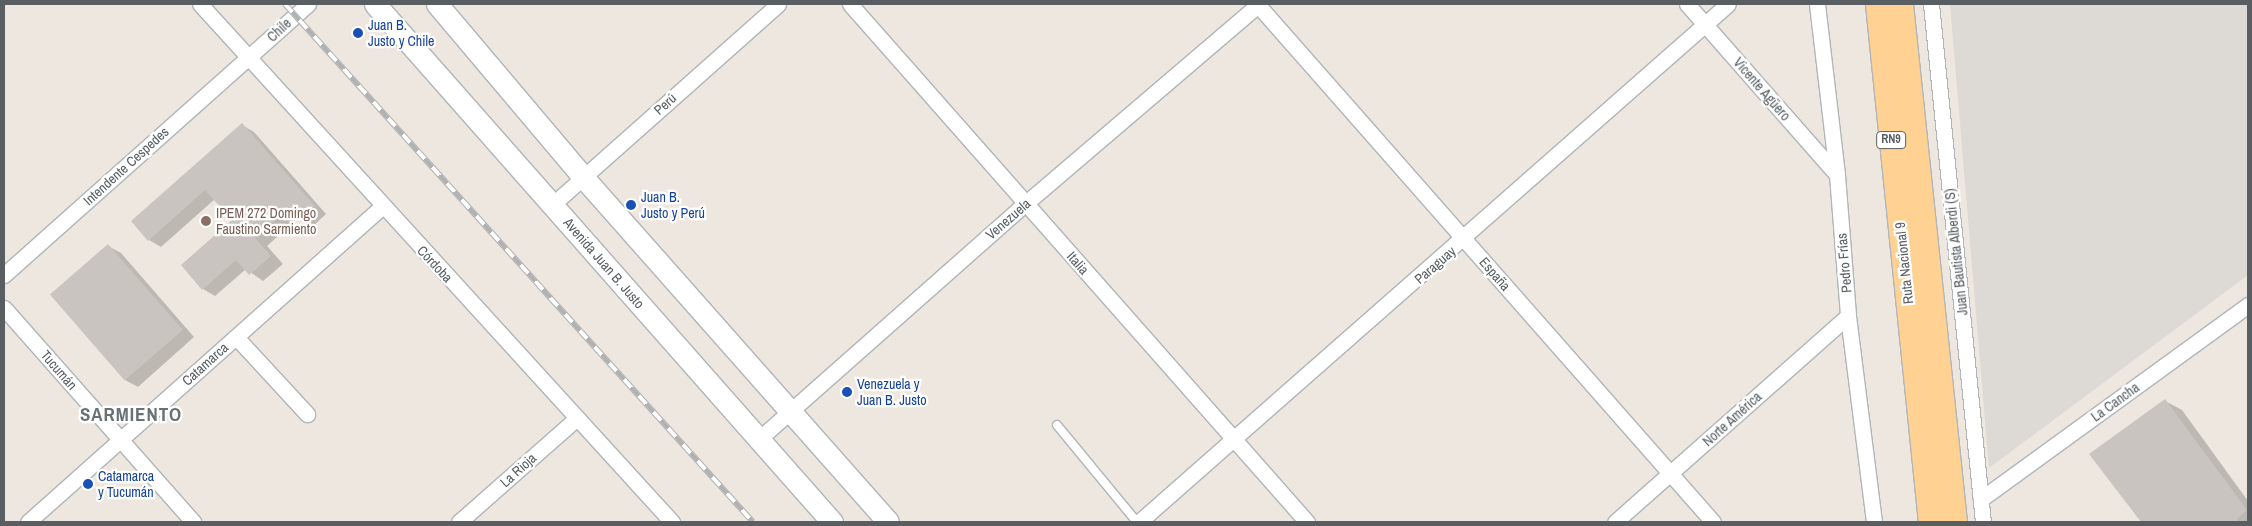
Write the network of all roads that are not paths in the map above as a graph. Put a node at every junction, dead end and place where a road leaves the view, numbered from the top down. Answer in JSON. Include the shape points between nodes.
{"nodes":[{"id":1,"x":200,"y":4,"type":"edge"},
{"id":2,"x":308,"y":4,"type":"edge"},
{"id":3,"x":375,"y":4,"type":"edge"},
{"id":4,"x":437,"y":4,"type":"edge"},
{"id":5,"x":778,"y":4,"type":"edge"},
{"id":6,"x":850,"y":4,"type":"edge"},
{"id":7,"x":1258,"y":4,"type":"edge"},
{"id":8,"x":1686,"y":4,"type":"edge"},
{"id":9,"x":1728,"y":4,"type":"edge"},
{"id":10,"x":1817,"y":4,"type":"edge"},
{"id":11,"x":1878,"y":4,"type":"edge"},
{"id":12,"x":1900,"y":4,"type":"edge"},
{"id":13,"x":1931,"y":4,"type":"edge"},
{"id":14,"x":1704,"y":24,"type":"junction"},
{"id":15,"x":249,"y":58,"type":"junction"},
{"id":16,"x":1837,"y":175,"type":"junction"},
{"id":17,"x":583,"y":177,"type":"junction"},
{"id":18,"x":1026,"y":203,"type":"junction"},
{"id":19,"x":552,"y":204,"type":"junction"},
{"id":20,"x":382,"y":207,"type":"junction"},
{"id":21,"x":1464,"y":240,"type":"junction"},
{"id":22,"x":4,"y":275,"type":"edge"},
{"id":23,"x":2248,"y":305,"type":"edge"},
{"id":24,"x":4,"y":308,"type":"edge"},
{"id":25,"x":1848,"y":316,"type":"junction"},
{"id":26,"x":236,"y":337,"type":"junction"},
{"id":27,"x":790,"y":412,"type":"junction"},
{"id":28,"x":307,"y":414,"type":"dead end"},
{"id":29,"x":577,"y":418,"type":"junction"},
{"id":30,"x":1057,"y":425,"type":"dead end"},
{"id":31,"x":1234,"y":439,"type":"junction"},
{"id":32,"x":120,"y":440,"type":"junction"},
{"id":33,"x":759,"y":440,"type":"junction"},
{"id":34,"x":1670,"y":473,"type":"junction"},
{"id":35,"x":1981,"y":500,"type":"junction"},
{"id":36,"x":28,"y":522,"type":"edge"},
{"id":37,"x":193,"y":522,"type":"edge"},
{"id":38,"x":459,"y":522,"type":"edge"},
{"id":39,"x":672,"y":522,"type":"edge"},
{"id":40,"x":832,"y":522,"type":"edge"},
{"id":41,"x":888,"y":522,"type":"edge"},
{"id":42,"x":1138,"y":522,"type":"edge"},
{"id":43,"x":1307,"y":522,"type":"edge"},
{"id":44,"x":1615,"y":522,"type":"edge"},
{"id":45,"x":1713,"y":522,"type":"edge"},
{"id":46,"x":1874,"y":522,"type":"edge"},
{"id":47,"x":1931,"y":522,"type":"edge"},
{"id":48,"x":1954,"y":522,"type":"edge"},
{"id":49,"x":1984,"y":522,"type":"edge"}],
"edges":[{"from":1,"to":15,"type":"street","name":"Córdoba"},
{"from":2,"to":15,"type":"street","name":"Chile"},
{"from":3,"to":19,"type":"main road","name":"Avenida Juan B. Justo"},
{"from":4,"to":17,"type":"main road"},
{"from":5,"to":17,"type":"street","name":"Perú"},
{"from":6,"to":18,"type":"street","name":"Italia"},
{"from":7,"to":18,"type":"street","name":"Venezuela"},
{"from":7,"to":21,"type":"street","name":"España"},
{"from":8,"to":14,"type":"street","name":"Vicente Agüero"},
{"from":9,"to":14,"type":"street","name":"Paraguay"},
{"from":10,"to":16,"type":"street","name":"Pedro Frías"},
{"from":11,"to":47,"type":"highway","name":"Ruta Nacional 9","number":"RN9"},
{"from":12,"to":48,"type":"highway","name":"Ruta Nacional 9","number":"RN9"},
{"from":13,"to":35,"type":"street","name":"Juan Bautista Alberdi (S)"},
{"from":14,"to":16,"type":"street","name":"Vicente Agüero"},
{"from":14,"to":21,"type":"street","name":"Paraguay"},
{"from":15,"to":20,"type":"street","name":"Córdoba"},
{"from":15,"to":22,"type":"street","name":"Intendente Cespedes"},
{"from":16,"to":25,"type":"street","name":"Pedro Frías"},
{"from":17,"to":19,"type":"street","name":"Perú"},
{"from":17,"to":27,"type":"main road"},
{"from":18,"to":27,"type":"street","name":"Venezuela"},
{"from":18,"to":31,"type":"street","name":"Italia"},
{"from":19,"to":33,"type":"main road","name":"Avenida Juan B. Justo"},
{"from":20,"to":26,"type":"street","name":"Catamarca"},
{"from":20,"to":29,"type":"street","name":"Córdoba"},
{"from":21,"to":31,"type":"street","name":"Paraguay"},
{"from":21,"to":34,"type":"street","name":"España"},
{"from":23,"to":35,"type":"street","name":"La Cancha"},
{"from":24,"to":32,"type":"street","name":"Tucumán"},
{"from":25,"to":34,"type":"street","name":"Norte América"},
{"from":25,"to":46,"type":"street","name":"Pedro Frías"},
{"from":26,"to":28,"type":"street"},
{"from":26,"to":32,"type":"street","name":"Catamarca"},
{"from":27,"to":33,"type":"street","name":"Venezuela"},
{"from":27,"to":41,"type":"main road"},
{"from":29,"to":38,"type":"street","name":"La Rioja"},
{"from":29,"to":39,"type":"street","name":"Córdoba"},
{"from":30,"to":42,"type":"lane"},
{"from":31,"to":42,"type":"street","name":"Paraguay"},
{"from":31,"to":43,"type":"street","name":"Italia"},
{"from":32,"to":36,"type":"street","name":"Catamarca"},
{"from":32,"to":37,"type":"street","name":"Tucumán"},
{"from":33,"to":40,"type":"main road","name":"Avenida Juan B. Justo"},
{"from":34,"to":44,"type":"street","name":"Norte América"},
{"from":34,"to":45,"type":"street","name":"España"},
{"from":35,"to":49,"type":"street","name":"Juan Bautista Alberdi (S)"}]}
